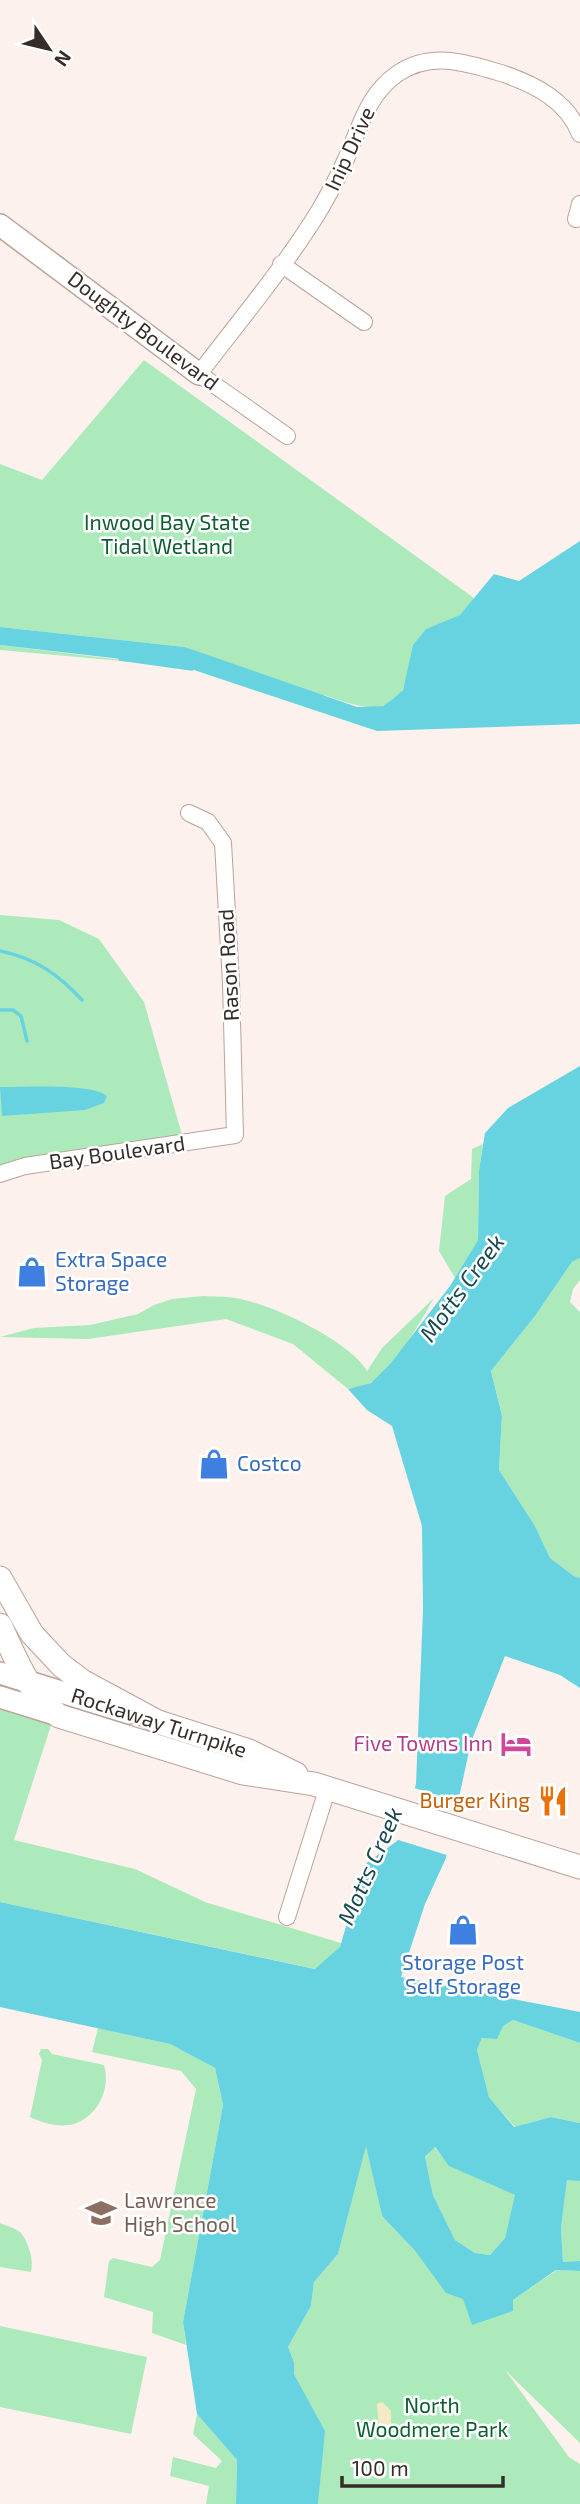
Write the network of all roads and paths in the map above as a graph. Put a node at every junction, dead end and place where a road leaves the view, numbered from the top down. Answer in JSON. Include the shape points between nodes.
{"nodes":[{"id":1,"x":580,"y":134,"type":"edge"},
{"id":2,"x":0,"y":225,"type":"edge"},
{"id":3,"x":281,"y":264,"type":"junction"},
{"id":4,"x":363,"y":322,"type":"dead end"},
{"id":5,"x":200,"y":374,"type":"junction"},
{"id":6,"x":287,"y":436,"type":"dead end"},
{"id":7,"x":189,"y":814,"type":"dead end"},
{"id":8,"x":234,"y":1135,"type":"joint"},
{"id":9,"x":0,"y":1174,"type":"edge"},
{"id":10,"x":0,"y":1578,"type":"edge"},
{"id":11,"x":0,"y":1625,"type":"edge"},
{"id":12,"x":0,"y":1672,"type":"edge"},
{"id":13,"x":27,"y":1680,"type":"junction"},
{"id":14,"x":0,"y":1697,"type":"edge"},
{"id":15,"x":60,"y":1716,"type":"junction"},
{"id":16,"x":158,"y":1722,"type":"junction"},
{"id":17,"x":321,"y":1785,"type":"junction"},
{"id":18,"x":580,"y":1867,"type":"edge"},
{"id":19,"x":287,"y":1917,"type":"dead end"}],
"edges":[{"from":1,"to":3,"type":"street","name":"Inip Drive","via":[[560,105],[540,88],[521,80],[449,60],[422,62],[398,72],[370,102],[330,192]]},
{"from":2,"to":5,"type":"main road","name":"Doughty Boulevard"},
{"from":3,"to":4,"type":"street"},
{"from":3,"to":5,"type":"street","name":"Inip Drive"},
{"from":5,"to":6,"type":"street","name":"Doughty Boulevard"},
{"from":7,"to":8,"type":"street","name":"Rason Road","via":[[208,822],[223,843]]},
{"from":8,"to":9,"type":"street","name":"Bay Boulevard","via":[[25,1166]]},
{"from":10,"to":16,"type":"highway","via":[[32,1634],[61,1665],[92,1688]]},
{"from":11,"to":13,"type":"highway"},
{"from":12,"to":13,"type":"main road","name":"Rockaway Turnpike"},
{"from":13,"to":15,"type":"highway","via":[[42,1702]]},
{"from":13,"to":16,"type":"main road","name":"Rockaway Turnpike"},
{"from":14,"to":15,"type":"main road","name":"Rockaway Turnpike"},
{"from":15,"to":17,"type":"highway","name":"Rockaway Turnpike","via":[[243,1773]]},
{"from":16,"to":17,"type":"highway","name":"Rockaway Turnpike","via":[[249,1751]]},
{"from":17,"to":18,"type":"highway","name":"Rockaway Turnpike"},
{"from":17,"to":19,"type":"street"}]}
